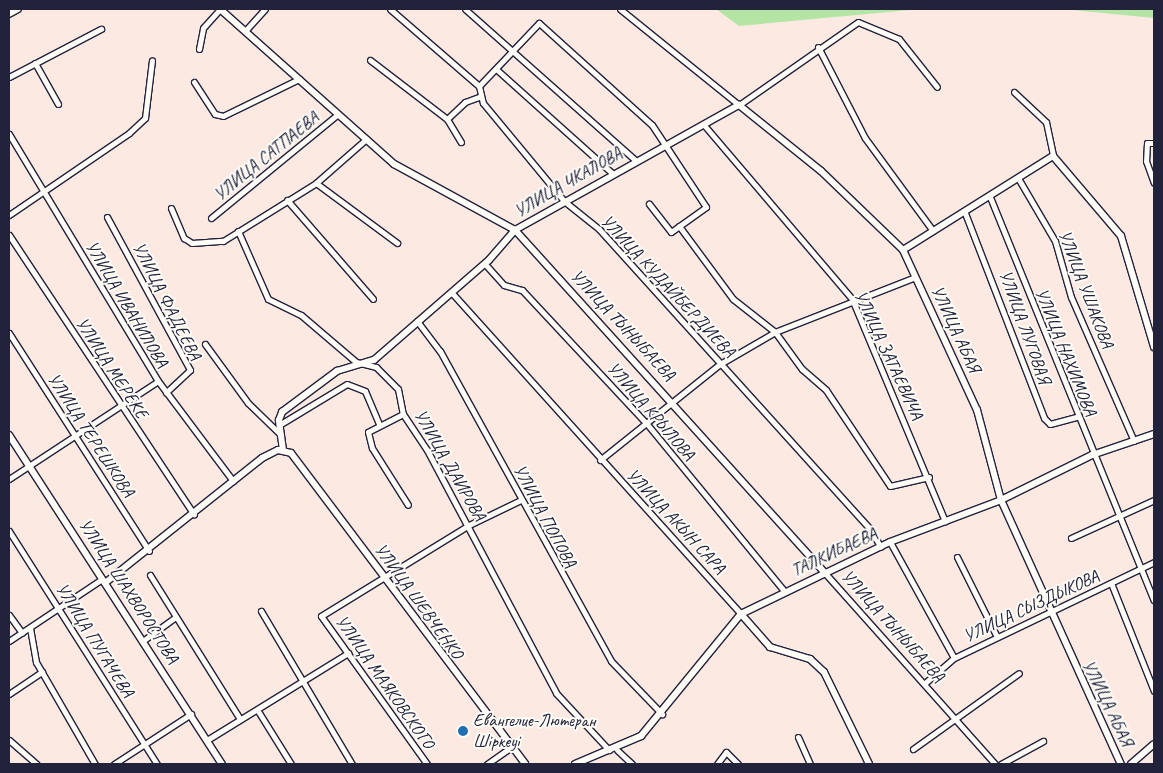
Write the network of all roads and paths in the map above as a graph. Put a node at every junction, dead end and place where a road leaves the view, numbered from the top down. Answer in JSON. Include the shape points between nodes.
{"nodes":[{"id":1,"x":18,"y":9,"type":"edge"},
{"id":2,"x":220,"y":9,"type":"edge"},
{"id":3,"x":265,"y":9,"type":"edge"},
{"id":4,"x":390,"y":9,"type":"edge"},
{"id":5,"x":466,"y":9,"type":"edge"},
{"id":6,"x":620,"y":9,"type":"edge"},
{"id":7,"x":9,"y":14,"type":"edge"},
{"id":8,"x":101,"y":29,"type":"dead end"},
{"id":9,"x":245,"y":31,"type":"junction"},
{"id":10,"x":818,"y":47,"type":"junction"},
{"id":11,"x":200,"y":49,"type":"dead end"},
{"id":12,"x":513,"y":50,"type":"junction"},
{"id":13,"x":152,"y":60,"type":"dead end"},
{"id":14,"x":370,"y":60,"type":"dead end"},
{"id":15,"x":35,"y":63,"type":"junction"},
{"id":16,"x":496,"y":69,"type":"junction"},
{"id":17,"x":9,"y":77,"type":"edge"},
{"id":18,"x":299,"y":79,"type":"junction"},
{"id":19,"x":194,"y":82,"type":"dead end"},
{"id":20,"x":479,"y":86,"type":"junction"},
{"id":21,"x":937,"y":87,"type":"dead end"},
{"id":22,"x":1014,"y":92,"type":"dead end"},
{"id":23,"x":479,"y":97,"type":"junction"},
{"id":24,"x":58,"y":104,"type":"dead end"},
{"id":25,"x":739,"y":105,"type":"junction"},
{"id":26,"x":338,"y":114,"type":"junction"},
{"id":27,"x":447,"y":119,"type":"junction"},
{"id":28,"x":704,"y":125,"type":"junction"},
{"id":29,"x":9,"y":134,"type":"edge"},
{"id":30,"x":366,"y":139,"type":"junction"},
{"id":31,"x":461,"y":142,"type":"dead end"},
{"id":32,"x":1154,"y":143,"type":"edge"},
{"id":33,"x":666,"y":144,"type":"junction"},
{"id":34,"x":1054,"y":156,"type":"junction"},
{"id":35,"x":635,"y":160,"type":"junction"},
{"id":36,"x":612,"y":173,"type":"junction"},
{"id":37,"x":1018,"y":178,"type":"junction"},
{"id":38,"x":316,"y":183,"type":"junction"},
{"id":39,"x":1154,"y":183,"type":"edge"},
{"id":40,"x":42,"y":192,"type":"junction"},
{"id":41,"x":990,"y":197,"type":"junction"},
{"id":42,"x":287,"y":200,"type":"junction"},
{"id":43,"x":564,"y":202,"type":"junction"},
{"id":44,"x":649,"y":204,"type":"dead end"},
{"id":45,"x":171,"y":208,"type":"dead end"},
{"id":46,"x":965,"y":213,"type":"junction"},
{"id":47,"x":9,"y":215,"type":"edge"},
{"id":48,"x":107,"y":217,"type":"dead end"},
{"id":49,"x":211,"y":218,"type":"dead end"},
{"id":50,"x":679,"y":226,"type":"junction"},
{"id":51,"x":515,"y":230,"type":"junction"},
{"id":52,"x":238,"y":231,"type":"junction"},
{"id":53,"x":933,"y":231,"type":"junction"},
{"id":54,"x":9,"y":235,"type":"edge"},
{"id":55,"x":397,"y":243,"type":"dead end"},
{"id":56,"x":903,"y":250,"type":"junction"},
{"id":57,"x":485,"y":264,"type":"junction"},
{"id":58,"x":915,"y":276,"type":"junction"},
{"id":59,"x":452,"y":293,"type":"junction"},
{"id":60,"x":373,"y":299,"type":"dead end"},
{"id":61,"x":852,"y":299,"type":"junction"},
{"id":62,"x":417,"y":321,"type":"junction"},
{"id":63,"x":775,"y":332,"type":"junction"},
{"id":64,"x":9,"y":333,"type":"edge"},
{"id":65,"x":205,"y":344,"type":"dead end"},
{"id":66,"x":1154,"y":347,"type":"edge"},
{"id":67,"x":356,"y":362,"type":"junction"},
{"id":68,"x":720,"y":364,"type":"junction"},
{"id":69,"x":158,"y":381,"type":"junction"},
{"id":70,"x":166,"y":392,"type":"junction"},
{"id":71,"x":674,"y":403,"type":"junction"},
{"id":72,"x":120,"y":406,"type":"junction"},
{"id":73,"x":403,"y":414,"type":"junction"},
{"id":74,"x":1077,"y":417,"type":"junction"},
{"id":75,"x":379,"y":424,"type":"junction"},
{"id":76,"x":647,"y":424,"type":"junction"},
{"id":77,"x":279,"y":425,"type":"junction"},
{"id":78,"x":1154,"y":434,"type":"edge"},
{"id":79,"x":9,"y":435,"type":"edge"},
{"id":80,"x":75,"y":435,"type":"junction"},
{"id":81,"x":281,"y":435,"type":"junction"},
{"id":82,"x":1134,"y":441,"type":"junction"},
{"id":83,"x":283,"y":450,"type":"junction"},
{"id":84,"x":1092,"y":455,"type":"junction"},
{"id":85,"x":600,"y":460,"type":"junction"},
{"id":86,"x":28,"y":466,"type":"junction"},
{"id":87,"x":929,"y":477,"type":"junction"},
{"id":88,"x":9,"y":479,"type":"edge"},
{"id":89,"x":233,"y":481,"type":"junction"},
{"id":90,"x":521,"y":500,"type":"junction"},
{"id":91,"x":1001,"y":500,"type":"junction"},
{"id":92,"x":1154,"y":500,"type":"edge"},
{"id":93,"x":408,"y":505,"type":"dead end"},
{"id":94,"x":194,"y":514,"type":"junction"},
{"id":95,"x":1120,"y":516,"type":"junction"},
{"id":96,"x":945,"y":520,"type":"junction"},
{"id":97,"x":469,"y":525,"type":"junction"},
{"id":98,"x":9,"y":531,"type":"edge"},
{"id":99,"x":1071,"y":538,"type":"dead end"},
{"id":100,"x":890,"y":542,"type":"junction"},
{"id":101,"x":881,"y":547,"type":"junction"},
{"id":102,"x":149,"y":552,"type":"junction"},
{"id":103,"x":957,"y":557,"type":"dead end"},
{"id":104,"x":1154,"y":562,"type":"edge"},
{"id":105,"x":1140,"y":570,"type":"junction"},
{"id":106,"x":824,"y":572,"type":"junction"},
{"id":107,"x":150,"y":575,"type":"dead end"},
{"id":108,"x":383,"y":577,"type":"junction"},
{"id":109,"x":104,"y":581,"type":"junction"},
{"id":110,"x":1111,"y":583,"type":"junction"},
{"id":111,"x":785,"y":592,"type":"junction"},
{"id":112,"x":1154,"y":600,"type":"edge"},
{"id":113,"x":60,"y":610,"type":"junction"},
{"id":114,"x":261,"y":611,"type":"dead end"},
{"id":115,"x":1049,"y":613,"type":"junction"},
{"id":116,"x":741,"y":614,"type":"junction"},
{"id":117,"x":9,"y":616,"type":"edge"},
{"id":118,"x":176,"y":617,"type":"junction"},
{"id":119,"x":30,"y":628,"type":"junction"},
{"id":120,"x":22,"y":633,"type":"junction"},
{"id":121,"x":997,"y":637,"type":"junction"},
{"id":122,"x":144,"y":640,"type":"junction"},
{"id":123,"x":9,"y":641,"type":"edge"},
{"id":124,"x":348,"y":653,"type":"junction"},
{"id":125,"x":954,"y":658,"type":"junction"},
{"id":126,"x":42,"y":672,"type":"junction"},
{"id":127,"x":1019,"y":673,"type":"dead end"},
{"id":128,"x":925,"y":683,"type":"junction"},
{"id":129,"x":301,"y":684,"type":"junction"},
{"id":130,"x":1154,"y":691,"type":"edge"},
{"id":131,"x":9,"y":694,"type":"edge"},
{"id":132,"x":258,"y":711,"type":"junction"},
{"id":133,"x":191,"y":714,"type":"junction"},
{"id":134,"x":662,"y":714,"type":"junction"},
{"id":135,"x":956,"y":717,"type":"junction"},
{"id":136,"x":240,"y":719,"type":"junction"},
{"id":137,"x":798,"y":737,"type":"dead end"},
{"id":138,"x":9,"y":740,"type":"edge"},
{"id":139,"x":207,"y":740,"type":"junction"},
{"id":140,"x":1043,"y":741,"type":"dead end"},
{"id":141,"x":1154,"y":744,"type":"edge"},
{"id":142,"x":144,"y":745,"type":"junction"},
{"id":143,"x":511,"y":747,"type":"junction"},
{"id":144,"x":913,"y":748,"type":"dead end"},
{"id":145,"x":608,"y":750,"type":"junction"},
{"id":146,"x":616,"y":750,"type":"junction"},
{"id":147,"x":37,"y":764,"type":"edge"},
{"id":148,"x":95,"y":764,"type":"edge"},
{"id":149,"x":114,"y":764,"type":"edge"},
{"id":150,"x":157,"y":764,"type":"edge"},
{"id":151,"x":222,"y":764,"type":"edge"},
{"id":152,"x":291,"y":764,"type":"edge"},
{"id":153,"x":352,"y":764,"type":"edge"},
{"id":154,"x":426,"y":764,"type":"edge"},
{"id":155,"x":486,"y":764,"type":"edge"},
{"id":156,"x":525,"y":764,"type":"edge"},
{"id":157,"x":575,"y":764,"type":"edge"},
{"id":158,"x":632,"y":764,"type":"edge"},
{"id":159,"x":717,"y":764,"type":"edge"},
{"id":160,"x":738,"y":764,"type":"edge"},
{"id":161,"x":810,"y":764,"type":"edge"},
{"id":162,"x":870,"y":764,"type":"edge"},
{"id":163,"x":995,"y":764,"type":"edge"},
{"id":164,"x":1001,"y":764,"type":"edge"},
{"id":165,"x":1121,"y":764,"type":"edge"},
{"id":166,"x":1131,"y":764,"type":"edge"}],
"edges":[{"from":1,"to":7,"type":"street"},
{"from":2,"to":9,"type":"street","name":"УЛИЦА ТЫНЫБАЕВА"},
{"from":2,"to":11,"type":"street","via":[[203,28]]},
{"from":3,"to":9,"type":"street"},
{"from":4,"to":20,"type":"street"},
{"from":5,"to":12,"type":"street"},
{"from":6,"to":25,"type":"street","name":"УЛИЦА АБАЯ"},
{"from":8,"to":15,"type":"street"},
{"from":9,"to":18,"type":"street","name":"УЛИЦА ТЫНЫБАЕВА"},
{"from":10,"to":21,"type":"street","name":"УЛИЦА ЧКАЛОВА","via":[[858,22],[888,32],[908,47]]},
{"from":10,"to":25,"type":"street","name":"УЛИЦА ЧКАЛОВА"},
{"from":10,"to":53,"type":"street","via":[[865,138]]},
{"from":12,"to":16,"type":"street"},
{"from":12,"to":33,"type":"street","via":[[534,24],[539,23],[652,125]]},
{"from":12,"to":35,"type":"street"},
{"from":13,"to":40,"type":"street","via":[[145,118],[129,133]]},
{"from":14,"to":27,"type":"street"},
{"from":15,"to":17,"type":"street"},
{"from":15,"to":24,"type":"street"},
{"from":16,"to":20,"type":"street"},
{"from":16,"to":36,"type":"street"},
{"from":18,"to":19,"type":"street","via":[[223,116],[215,114]]},
{"from":18,"to":26,"type":"street","name":"УЛИЦА ТЫНЫБАЕВА"},
{"from":20,"to":23,"type":"street"},
{"from":22,"to":34,"type":"street","via":[[1046,122]]},
{"from":23,"to":27,"type":"street","via":[[465,102]]},
{"from":23,"to":43,"type":"street","name":"УЛИЦА КУДАЙБЕРДИЕВА"},
{"from":25,"to":28,"type":"street","name":"УЛИЦА ЧКАЛОВА"},
{"from":25,"to":56,"type":"street","name":"УЛИЦА АБАЯ","via":[[820,170]]},
{"from":26,"to":30,"type":"street","name":"УЛИЦА ТЫНЫБАЕВА"},
{"from":26,"to":49,"type":"street","name":"УЛИЦА САТПАЕВА"},
{"from":27,"to":31,"type":"street"},
{"from":28,"to":33,"type":"street","name":"УЛИЦА ЧКАЛОВА"},
{"from":28,"to":61,"type":"street","name":"УЛИЦА ЗАТАЕВИЧА"},
{"from":29,"to":40,"type":"street","name":"УЛИЦА ИВАНИЛОВА"},
{"from":30,"to":38,"type":"street"},
{"from":30,"to":51,"type":"street","name":"УЛИЦА ТЫНЫБАЕВА","via":[[426,185]]},
{"from":32,"to":39,"type":"street","via":[[1147,143],[1146,161]]},
{"from":33,"to":35,"type":"street","name":"УЛИЦА ЧКАЛОВА"},
{"from":33,"to":50,"type":"street","via":[[706,206]]},
{"from":34,"to":37,"type":"street"},
{"from":34,"to":66,"type":"street","via":[[1121,236]]},
{"from":35,"to":36,"type":"street","name":"УЛИЦА ЧКАЛОВА"},
{"from":36,"to":43,"type":"street","name":"УЛИЦА ЧКАЛОВА"},
{"from":37,"to":41,"type":"street"},
{"from":37,"to":82,"type":"street","name":"УЛИЦА УШАКОВА","via":[[1055,240],[1071,297]]},
{"from":38,"to":42,"type":"street"},
{"from":38,"to":55,"type":"street"},
{"from":40,"to":47,"type":"street"},
{"from":40,"to":69,"type":"street","name":"УЛИЦА ИВАНИЛОВА"},
{"from":41,"to":46,"type":"street"},
{"from":41,"to":74,"type":"street","name":"УЛИЦА НАХИМОВА"},
{"from":42,"to":52,"type":"street"},
{"from":42,"to":60,"type":"street"},
{"from":43,"to":51,"type":"street","name":"УЛИЦА ЧКАЛОВА"},
{"from":43,"to":68,"type":"street","name":"УЛИЦА КУДАЙБЕРДИЕВА","via":[[599,229]]},
{"from":44,"to":50,"type":"street","via":[[670,232]]},
{"from":45,"to":52,"type":"street","via":[[184,238],[192,243],[223,241]]},
{"from":46,"to":53,"type":"street"},
{"from":46,"to":74,"type":"street","name":"УЛИЦА ЛУГОВАЯ","via":[[1044,418],[1050,424]]},
{"from":48,"to":70,"type":"street","name":"УЛИЦА ФАДЕЕВА","via":[[190,370]]},
{"from":50,"to":63,"type":"street","via":[[733,299]]},
{"from":51,"to":57,"type":"street","name":"УЛИЦА ЧКАЛОВА"},
{"from":51,"to":71,"type":"street","name":"УЛИЦА ТЫНЫБАЕВА"},
{"from":52,"to":67,"type":"street","name":"УЛИЦА ДАИРОВА","via":[[268,299],[301,315]]},
{"from":53,"to":56,"type":"street"},
{"from":54,"to":72,"type":"street","name":"УЛИЦА МЕРЕКЕ"},
{"from":56,"to":58,"type":"street","name":"УЛИЦА АБАЯ"},
{"from":57,"to":59,"type":"street","name":"УЛИЦА ЧКАЛОВА"},
{"from":57,"to":76,"type":"street","name":"УЛИЦА КРЫЛОВА","via":[[504,285],[522,290]]},
{"from":58,"to":61,"type":"street"},
{"from":58,"to":91,"type":"street","name":"УЛИЦА АБАЯ","via":[[977,410]]},
{"from":59,"to":62,"type":"street","name":"УЛИЦА ЧКАЛОВА"},
{"from":59,"to":85,"type":"street","name":"УЛИЦА АКЫН САРА"},
{"from":61,"to":63,"type":"street"},
{"from":61,"to":87,"type":"street","name":"УЛИЦА ЗАТАЕВИЧА"},
{"from":62,"to":67,"type":"street","name":"УЛИЦА ЧКАЛОВА","via":[[374,360]]},
{"from":62,"to":90,"type":"street","name":"УЛИЦА ПОПОВА","via":[[440,351]]},
{"from":63,"to":68,"type":"street"},
{"from":63,"to":87,"type":"street","via":[[802,369],[826,390],[890,486]]},
{"from":64,"to":80,"type":"street","name":"УЛИЦА ТЕРЕШКОВА"},
{"from":65,"to":81,"type":"street","via":[[248,403]]},
{"from":67,"to":73,"type":"street","name":"УЛИЦА ДАИРОВА","via":[[376,368],[390,380],[398,389]]},
{"from":67,"to":77,"type":"street","name":"УЛИЦА ЧКАЛОВА","via":[[282,412]]},
{"from":68,"to":71,"type":"street"},
{"from":68,"to":101,"type":"street","name":"УЛИЦА КУДАЙБЕРДИЕВА"},
{"from":69,"to":70,"type":"street","name":"УЛИЦА ИВАНИЛОВА"},
{"from":69,"to":72,"type":"street"},
{"from":70,"to":89,"type":"street","name":"УЛИЦА ИВАНИЛОВА"},
{"from":71,"to":76,"type":"street"},
{"from":71,"to":106,"type":"street","name":"УЛИЦА ТЫНЫБАЕВА"},
{"from":72,"to":80,"type":"street"},
{"from":72,"to":94,"type":"street","name":"УЛИЦА МЕРЕКЕ"},
{"from":73,"to":75,"type":"street"},
{"from":73,"to":97,"type":"street","name":"УЛИЦА ДАИРОВА"},
{"from":74,"to":84,"type":"street","name":"УЛИЦА НАХИМОВА"},
{"from":75,"to":77,"type":"street","via":[[365,391],[348,384]]},
{"from":75,"to":93,"type":"street","via":[[368,432],[368,440]]},
{"from":76,"to":85,"type":"street"},
{"from":76,"to":111,"type":"street","name":"УЛИЦА КРЫЛОВА"},
{"from":77,"to":81,"type":"street"},
{"from":78,"to":82,"type":"street","name":"ТАЛКИБАЕВА"},
{"from":79,"to":86,"type":"street","name":"УЛИЦА ШАХВОРОСТОВА"},
{"from":80,"to":86,"type":"street"},
{"from":80,"to":102,"type":"street","name":"УЛИЦА ТЕРЕШКОВА"},
{"from":81,"to":83,"type":"street"},
{"from":82,"to":84,"type":"street","name":"ТАЛКИБАЕВА"},
{"from":83,"to":89,"type":"street","via":[[272,452]]},
{"from":83,"to":108,"type":"street","name":"УЛИЦА ШЕВЧЕНКО","via":[[291,454]]},
{"from":84,"to":91,"type":"street","name":"ТАЛКИБАЕВА"},
{"from":84,"to":95,"type":"street","name":"УЛИЦА НАХИМОВА"},
{"from":85,"to":116,"type":"street","name":"УЛИЦА АКЫН САРА"},
{"from":86,"to":88,"type":"street"},
{"from":86,"to":109,"type":"street","name":"УЛИЦА ШАХВОРОСТОВА"},
{"from":87,"to":96,"type":"street","name":"УЛИЦА ЗАТАЕВИЧА"},
{"from":89,"to":94,"type":"street"},
{"from":90,"to":97,"type":"street"},
{"from":90,"to":134,"type":"street","name":"УЛИЦА ПОПОВА","via":[[611,661]]},
{"from":91,"to":96,"type":"street","name":"ТАЛКИБАЕВА"},
{"from":91,"to":115,"type":"street","name":"УЛИЦА АБАЯ"},
{"from":92,"to":95,"type":"street"},
{"from":94,"to":102,"type":"street"},
{"from":95,"to":99,"type":"street"},
{"from":95,"to":105,"type":"street","name":"УЛИЦА НАХИМОВА"},
{"from":96,"to":100,"type":"street","name":"ТАЛКИБАЕВА"},
{"from":97,"to":108,"type":"street"},
{"from":97,"to":145,"type":"street","name":"УЛИЦА ДАИРОВА","via":[[556,693]]},
{"from":98,"to":113,"type":"street","name":"УЛИЦА ПУГАЧЕВА"},
{"from":100,"to":101,"type":"street","name":"ТАЛКИБАЕВА"},
{"from":100,"to":125,"type":"street"},
{"from":101,"to":106,"type":"street","name":"ТАЛКИБАЕВА"},
{"from":102,"to":109,"type":"street"},
{"from":103,"to":121,"type":"street"},
{"from":104,"to":105,"type":"street","name":"УЛИЦА СЫЗДЫКОВА"},
{"from":105,"to":110,"type":"street","name":"УЛИЦА СЫЗДЫКОВА"},
{"from":105,"to":112,"type":"street","name":"УЛИЦА НАХИМОВА"},
{"from":106,"to":111,"type":"street","name":"ТАЛКИБАЕВА"},
{"from":106,"to":128,"type":"street","name":"УЛИЦА ТЫНЫБАЕВА"},
{"from":107,"to":118,"type":"street"},
{"from":108,"to":124,"type":"street","name":"УЛИЦА МАЯКОВСКОГО","via":[[321,616]]},
{"from":108,"to":143,"type":"street","name":"УЛИЦА ШЕВЧЕНКО"},
{"from":109,"to":113,"type":"street"},
{"from":109,"to":122,"type":"street","name":"УЛИЦА ШАХВОРОСТОВА"},
{"from":110,"to":115,"type":"street","name":"УЛИЦА СЫЗДЫКОВА"},
{"from":110,"to":130,"type":"street"},
{"from":111,"to":116,"type":"street","name":"ТАЛКИБАЕВА"},
{"from":113,"to":119,"type":"street"},
{"from":113,"to":142,"type":"street","name":"УЛИЦА ПУГАЧЕВА"},
{"from":114,"to":129,"type":"street"},
{"from":115,"to":121,"type":"street","name":"УЛИЦА СЫЗДЫКОВА"},
{"from":115,"to":165,"type":"street","name":"УЛИЦА АБАЯ"},
{"from":116,"to":134,"type":"street","name":"ТАЛКИБАЕВА","via":[[714,641]]},
{"from":116,"to":162,"type":"street","name":"УЛИЦА АКЫН САРА","via":[[770,647],[810,659],[824,672]]},
{"from":117,"to":120,"type":"street"},
{"from":118,"to":122,"type":"street"},
{"from":118,"to":136,"type":"street"},
{"from":119,"to":120,"type":"street"},
{"from":119,"to":126,"type":"street"},
{"from":120,"to":123,"type":"street"},
{"from":121,"to":125,"type":"street","name":"УЛИЦА СЫЗДЫКОВА"},
{"from":122,"to":133,"type":"street","name":"УЛИЦА ШАХВОРОСТОВА"},
{"from":124,"to":129,"type":"street"},
{"from":124,"to":154,"type":"street","name":"УЛИЦА МАЯКОВСКОГО"},
{"from":125,"to":128,"type":"street","name":"УЛИЦА СЫЗДЫКОВА"},
{"from":126,"to":131,"type":"street"},
{"from":126,"to":148,"type":"street"},
{"from":127,"to":135,"type":"street"},
{"from":128,"to":135,"type":"street","name":"УЛИЦА ТЫНЫБАЕВА"},
{"from":129,"to":132,"type":"street"},
{"from":129,"to":153,"type":"street"},
{"from":132,"to":136,"type":"street"},
{"from":132,"to":152,"type":"street"},
{"from":133,"to":139,"type":"street","name":"УЛИЦА ШАХВОРОСТОВА"},
{"from":133,"to":142,"type":"street"},
{"from":134,"to":146,"type":"street","name":"ТАЛКИБАЕВА","via":[[641,736]]},
{"from":135,"to":144,"type":"street"},
{"from":135,"to":163,"type":"street","name":"УЛИЦА ТЫНЫБАЕВА"},
{"from":136,"to":139,"type":"street"},
{"from":137,"to":161,"type":"street"},
{"from":138,"to":147,"type":"street"},
{"from":139,"to":151,"type":"street","name":"УЛИЦА ШАХВОРОСТОВА"},
{"from":140,"to":164,"type":"street"},
{"from":141,"to":166,"type":"street"},
{"from":142,"to":149,"type":"street"},
{"from":142,"to":150,"type":"street","name":"УЛИЦА ПУГАЧЕВА"},
{"from":143,"to":155,"type":"street"},
{"from":143,"to":156,"type":"street","name":"УЛИЦА ШЕВЧЕНКО"},
{"from":145,"to":146,"type":"street","name":"ТАЛКИБАЕВА"},
{"from":145,"to":157,"type":"street","name":"ТАЛКИБАЕВА"},
{"from":146,"to":158,"type":"street"},
{"from":159,"to":160,"type":"street","via":[[726,752]]}]}
